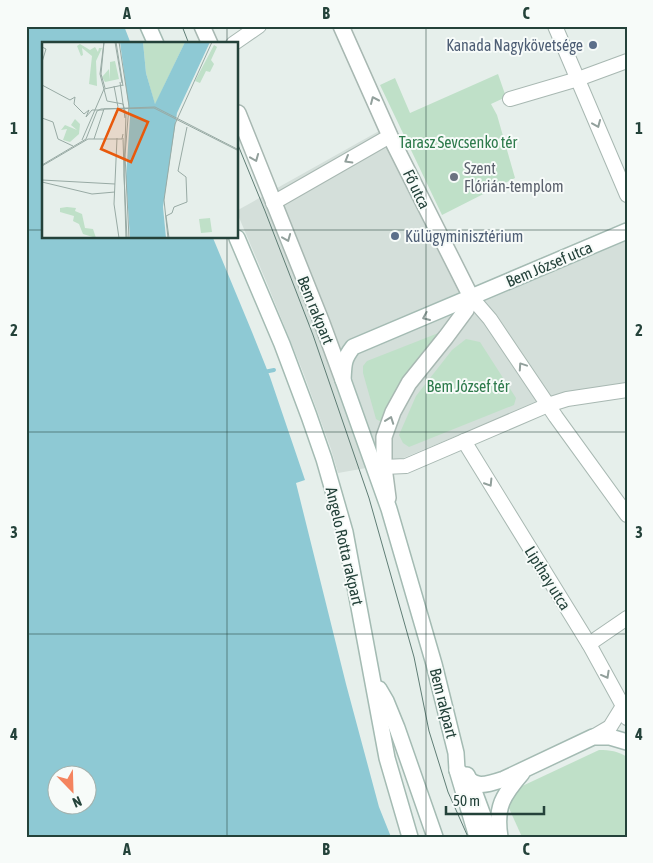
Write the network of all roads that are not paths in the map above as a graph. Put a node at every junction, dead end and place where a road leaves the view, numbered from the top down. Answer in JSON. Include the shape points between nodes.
{"nodes":[{"id":1,"x":148,"y":26,"type":"edge"},
{"id":2,"x":202,"y":26,"type":"edge"},
{"id":3,"x":259,"y":26,"type":"edge"},
{"id":4,"x":341,"y":26,"type":"edge"},
{"id":5,"x":555,"y":26,"type":"edge"},
{"id":6,"x":155,"y":42,"type":"edge"},
{"id":7,"x":209,"y":42,"type":"edge"},
{"id":8,"x":236,"y":42,"type":"edge"},
{"id":9,"x":627,"y":61,"type":"edge"},
{"id":10,"x":578,"y":79,"type":"junction"},
{"id":11,"x":510,"y":99,"type":"dead end"},
{"id":12,"x":239,"y":116,"type":"edge"},
{"id":13,"x":390,"y":136,"type":"junction"},
{"id":14,"x":627,"y":195,"type":"edge"},
{"id":15,"x":273,"y":203,"type":"junction"},
{"id":16,"x":627,"y":231,"type":"edge"},
{"id":17,"x":237,"y":239,"type":"edge"},
{"id":18,"x":470,"y":297,"type":"junction"},
{"id":19,"x":343,"y":380,"type":"junction"},
{"id":20,"x":627,"y":390,"type":"edge"},
{"id":21,"x":548,"y":405,"type":"junction"},
{"id":22,"x":464,"y":441,"type":"junction"},
{"id":23,"x":365,"y":443,"type":"junction"},
{"id":24,"x":384,"y":467,"type":"junction"},
{"id":25,"x":389,"y":509,"type":"junction"},
{"id":26,"x":627,"y":515,"type":"edge"},
{"id":27,"x":627,"y":618,"type":"edge"},
{"id":28,"x":589,"y":644,"type":"junction"},
{"id":29,"x":372,"y":677,"type":"junction"},
{"id":30,"x":625,"y":712,"type":"edge"},
{"id":31,"x":593,"y":737,"type":"junction"},
{"id":32,"x":627,"y":742,"type":"edge"},
{"id":33,"x":456,"y":753,"type":"junction"},
{"id":34,"x":526,"y":769,"type":"junction"},
{"id":35,"x":457,"y":770,"type":"junction"},
{"id":36,"x":471,"y":783,"type":"junction"},
{"id":37,"x":410,"y":837,"type":"edge"},
{"id":38,"x":435,"y":837,"type":"edge"},
{"id":39,"x":477,"y":837,"type":"edge"},
{"id":40,"x":491,"y":837,"type":"edge"},
{"id":41,"x":500,"y":837,"type":"edge"}],
"edges":[{"from":1,"to":6,"type":"main road"},
{"from":2,"to":7,"type":"main road"},
{"from":3,"to":8,"type":"street"},
{"from":13,"to":4,"type":"main road","name":"Fő utca","one_way":true},
{"from":5,"to":10,"type":"street"},
{"from":9,"to":10,"type":"street"},
{"from":10,"to":11,"type":"street"},
{"from":10,"to":14,"type":"street","one_way":true},
{"from":12,"to":15,"type":"main road","name":"Bem rakpart","one_way":true},
{"from":13,"to":15,"type":"street","one_way":true},
{"from":13,"to":18,"type":"main road","name":"Fő utca"},
{"from":15,"to":19,"type":"main road","name":"Bem rakpart","one_way":true},
{"from":16,"to":18,"type":"main road","name":"Bem József utca"},
{"from":17,"to":29,"type":"main road","name":"Angelo Rotta rakpart","via":[[282,344],[324,459],[345,532]]},
{"from":18,"to":19,"type":"main road","one_way":true,"via":[[354,347],[346,357]]},
{"from":21,"to":18,"type":"street","one_way":true,"via":[[490,319]]},
{"from":24,"to":18,"type":"main road","one_way":true,"via":[[384,436],[393,412],[409,383],[466,310]]},
{"from":19,"to":23,"type":"main road","name":"Bem rakpart"},
{"from":20,"to":21,"type":"street"},
{"from":21,"to":22,"type":"street"},
{"from":21,"to":26,"type":"street"},
{"from":22,"to":24,"type":"street","via":[[406,466]]},
{"from":22,"to":28,"type":"street","name":"Lipthay utca","one_way":true},
{"from":23,"to":24,"type":"street"},
{"from":23,"to":25,"type":"main road","name":"Bem rakpart"},
{"from":24,"to":25,"type":"main road","name":"Bem rakpart"},
{"from":25,"to":33,"type":"main road","name":"Bem rakpart"},
{"from":27,"to":28,"type":"street"},
{"from":28,"to":30,"type":"street","name":"Lipthay utca","one_way":true},
{"from":29,"to":37,"type":"main road","name":"Angelo Rotta rakpart","via":[[387,758]]},
{"from":29,"to":38,"type":"main road","via":[[397,728]]},
{"from":30,"to":31,"type":"street","via":[[610,727]]},
{"from":31,"to":32,"type":"main road"},
{"from":31,"to":34,"type":"main road"},
{"from":33,"to":35,"type":"main road","name":"Bem rakpart"},
{"from":33,"to":36,"type":"main road","name":"Bem rakpart"},
{"from":34,"to":36,"type":"main road","via":[[488,784]]},
{"from":34,"to":41,"type":"main road","via":[[502,799],[498,824]]},
{"from":35,"to":36,"type":"main road"},
{"from":35,"to":39,"type":"main road","name":"Bem rakpart"},
{"from":36,"to":40,"type":"main road","name":"Bem rakpart"}]}
